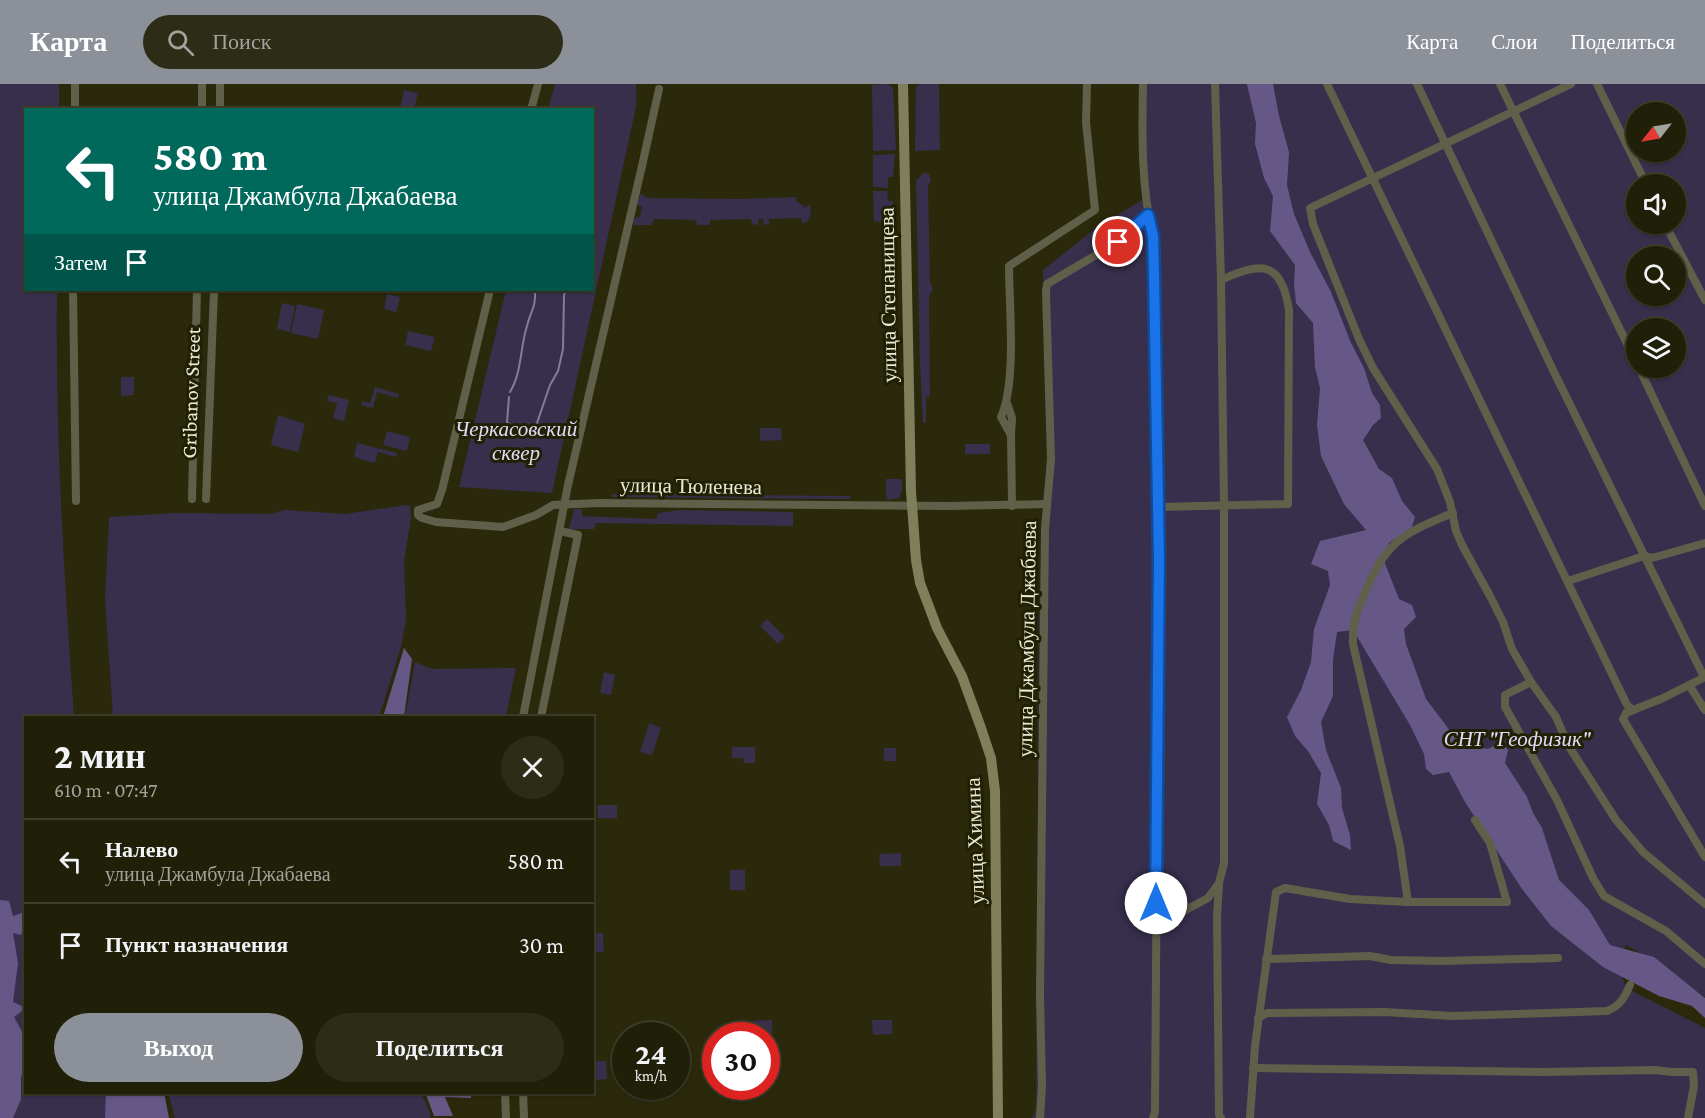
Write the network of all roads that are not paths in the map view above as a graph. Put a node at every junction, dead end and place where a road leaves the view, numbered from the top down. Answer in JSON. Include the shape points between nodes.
{"nodes":[{"id":1,"x":75,"y":84,"type":"edge"},
{"id":2,"x":202,"y":84,"type":"edge"},
{"id":3,"x":220,"y":84,"type":"edge"},
{"id":4,"x":538,"y":84,"type":"edge"},
{"id":5,"x":903,"y":84,"type":"edge"},
{"id":6,"x":1087,"y":84,"type":"edge"},
{"id":7,"x":1143,"y":84,"type":"edge"},
{"id":8,"x":1215,"y":84,"type":"edge"},
{"id":9,"x":1327,"y":84,"type":"edge"},
{"id":10,"x":1417,"y":84,"type":"edge"},
{"id":11,"x":1500,"y":84,"type":"edge"},
{"id":12,"x":1571,"y":84,"type":"edge"},
{"id":13,"x":1597,"y":84,"type":"edge"},
{"id":14,"x":659,"y":88,"type":"dead end"},
{"id":15,"x":75,"y":108,"type":"edge"},
{"id":16,"x":202,"y":108,"type":"edge"},
{"id":17,"x":220,"y":108,"type":"edge"},
{"id":18,"x":532,"y":108,"type":"edge"},
{"id":19,"x":1514,"y":112,"type":"junction"},
{"id":20,"x":1446,"y":144,"type":"junction"},
{"id":21,"x":1641,"y":174,"type":"edge"},
{"id":22,"x":1372,"y":177,"type":"junction"},
{"id":23,"x":1148,"y":215,"type":"junction"},
{"id":24,"x":1670,"y":234,"type":"edge"},
{"id":25,"x":1221,"y":280,"type":"junction"},
{"id":26,"x":73,"y":291,"type":"edge"},
{"id":27,"x":197,"y":291,"type":"edge"},
{"id":28,"x":214,"y":291,"type":"edge"},
{"id":29,"x":490,"y":291,"type":"edge"},
{"id":30,"x":1705,"y":300,"type":"edge"},
{"id":31,"x":1626,"y":342,"type":"edge"},
{"id":32,"x":1644,"y":378,"type":"edge"},
{"id":33,"x":192,"y":499,"type":"dead end"},
{"id":34,"x":206,"y":499,"type":"dead end"},
{"id":35,"x":76,"y":501,"type":"dead end"},
{"id":36,"x":564,"y":504,"type":"junction"},
{"id":37,"x":1047,"y":504,"type":"junction"},
{"id":38,"x":913,"y":506,"type":"junction"},
{"id":39,"x":1012,"y":506,"type":"junction"},
{"id":40,"x":1224,"y":506,"type":"junction"},
{"id":41,"x":1705,"y":506,"type":"edge"},
{"id":42,"x":1158,"y":507,"type":"junction"},
{"id":43,"x":1453,"y":513,"type":"junction"},
{"id":44,"x":560,"y":531,"type":"junction"},
{"id":45,"x":1705,"y":543,"type":"edge"},
{"id":46,"x":1644,"y":556,"type":"junction"},
{"id":47,"x":1568,"y":581,"type":"junction"},
{"id":48,"x":1705,"y":677,"type":"edge"},
{"id":49,"x":1531,"y":682,"type":"junction"},
{"id":50,"x":1689,"y":685,"type":"junction"},
{"id":51,"x":1633,"y":710,"type":"junction"},
{"id":52,"x":1705,"y":710,"type":"edge"},
{"id":53,"x":523,"y":716,"type":"edge"},
{"id":54,"x":541,"y":716,"type":"edge"},
{"id":55,"x":1475,"y":820,"type":"dead end"},
{"id":56,"x":1705,"y":857,"type":"edge"},
{"id":57,"x":1219,"y":883,"type":"junction"},
{"id":58,"x":1408,"y":902,"type":"junction"},
{"id":59,"x":1705,"y":904,"type":"edge"},
{"id":60,"x":1156,"y":926,"type":"junction"},
{"id":61,"x":1558,"y":958,"type":"dead end"},
{"id":62,"x":1266,"y":959,"type":"junction"},
{"id":63,"x":1705,"y":964,"type":"edge"},
{"id":64,"x":1630,"y":985,"type":"dead end"},
{"id":65,"x":1258,"y":1018,"type":"junction"},
{"id":66,"x":1253,"y":1068,"type":"junction"},
{"id":67,"x":506,"y":1094,"type":"edge"},
{"id":68,"x":523,"y":1094,"type":"edge"},
{"id":69,"x":506,"y":1118,"type":"edge"},
{"id":70,"x":524,"y":1118,"type":"edge"},
{"id":71,"x":998,"y":1118,"type":"edge"},
{"id":72,"x":1040,"y":1118,"type":"edge"},
{"id":73,"x":1153,"y":1118,"type":"edge"},
{"id":74,"x":1221,"y":1118,"type":"edge"},
{"id":75,"x":1250,"y":1118,"type":"edge"},
{"id":76,"x":1688,"y":1118,"type":"edge"}],
"edges":[{"from":1,"to":15,"type":"street"},
{"from":2,"to":16,"type":"street"},
{"from":3,"to":17,"type":"street"},
{"from":4,"to":18,"type":"street"},
{"from":5,"to":38,"type":"street","name":"улица Степанищева"},
{"from":6,"to":39,"type":"street","via":[[1086,122],[1095,210],[1008,266],[1009,383],[1001,417],[1011,435]]},
{"from":7,"to":23,"type":"street"},
{"from":8,"to":25,"type":"street"},
{"from":9,"to":22,"type":"street"},
{"from":10,"to":20,"type":"street"},
{"from":11,"to":19,"type":"street"},
{"from":12,"to":19,"type":"street"},
{"from":13,"to":21,"type":"street"},
{"from":14,"to":36,"type":"street"},
{"from":19,"to":20,"type":"street"},
{"from":19,"to":31,"type":"street"},
{"from":20,"to":22,"type":"street"},
{"from":20,"to":46,"type":"street"},
{"from":22,"to":43,"type":"street","via":[[1310,208],[1313,224],[1373,368],[1437,469]]},
{"from":22,"to":47,"type":"street"},
{"from":23,"to":37,"type":"street","name":"улица Джамбула Джабаева","via":[[1118,242],[1047,284],[1051,459]]},
{"from":23,"to":42,"type":"street","via":[[1154,247]]},
{"from":24,"to":30,"type":"street"},
{"from":25,"to":40,"type":"street"},
{"from":25,"to":40,"type":"street","via":[[1262,267],[1275,273],[1285,288],[1289,310],[1288,504]]},
{"from":26,"to":35,"type":"street"},
{"from":27,"to":33,"type":"street","name":"Gribanov Street"},
{"from":28,"to":34,"type":"street","name":"Gribanov Street"},
{"from":29,"to":36,"type":"street","name":"улица Тюленева","via":[[442,490],[437,504],[418,510],[420,517],[436,522],[503,527]]},
{"from":32,"to":41,"type":"street"},
{"from":36,"to":38,"type":"street","name":"улица Тюленева"},
{"from":36,"to":44,"type":"street"},
{"from":37,"to":39,"type":"street","name":"улица Тюленева"},
{"from":37,"to":72,"type":"street","name":"улица Джамбула Джабаева"},
{"from":38,"to":39,"type":"street","name":"улица Тюленева"},
{"from":38,"to":71,"type":"street","name":"улица Химина","via":[[920,583],[962,676],[991,758],[995,792]]},
{"from":40,"to":42,"type":"street"},
{"from":40,"to":57,"type":"street","via":[[1224,862]]},
{"from":42,"to":60,"type":"street"},
{"from":43,"to":49,"type":"street","via":[[1462,545]]},
{"from":43,"to":58,"type":"street","via":[[1419,527],[1390,546],[1373,571],[1352,632],[1400,846]]},
{"from":44,"to":53,"type":"street"},
{"from":44,"to":54,"type":"street","via":[[578,535]]},
{"from":45,"to":46,"type":"street","via":[[1652,558]]},
{"from":46,"to":47,"type":"street"},
{"from":46,"to":48,"type":"street"},
{"from":47,"to":51,"type":"street","via":[[1627,705]]},
{"from":48,"to":50,"type":"street"},
{"from":49,"to":59,"type":"street","via":[[1616,820],[1643,852]]},
{"from":49,"to":63,"type":"street","via":[[1505,695],[1505,707],[1604,896],[1666,931]]},
{"from":50,"to":51,"type":"street"},
{"from":50,"to":52,"type":"street"},
{"from":51,"to":56,"type":"street","via":[[1623,719]]},
{"from":55,"to":58,"type":"street","via":[[1490,843],[1508,903]]},
{"from":57,"to":60,"type":"street","via":[[1208,898]]},
{"from":57,"to":74,"type":"street"},
{"from":58,"to":62,"type":"street","via":[[1350,899],[1285,888],[1275,892]]},
{"from":60,"to":73,"type":"street"},
{"from":61,"to":62,"type":"street"},
{"from":62,"to":65,"type":"street"},
{"from":64,"to":65,"type":"street","via":[[1624,999],[1607,1011],[1453,1016],[1267,1013]]},
{"from":65,"to":66,"type":"street"},
{"from":66,"to":75,"type":"street"},
{"from":66,"to":76,"type":"street","via":[[1693,1072]]},
{"from":67,"to":69,"type":"street"},
{"from":68,"to":70,"type":"street"}]}
